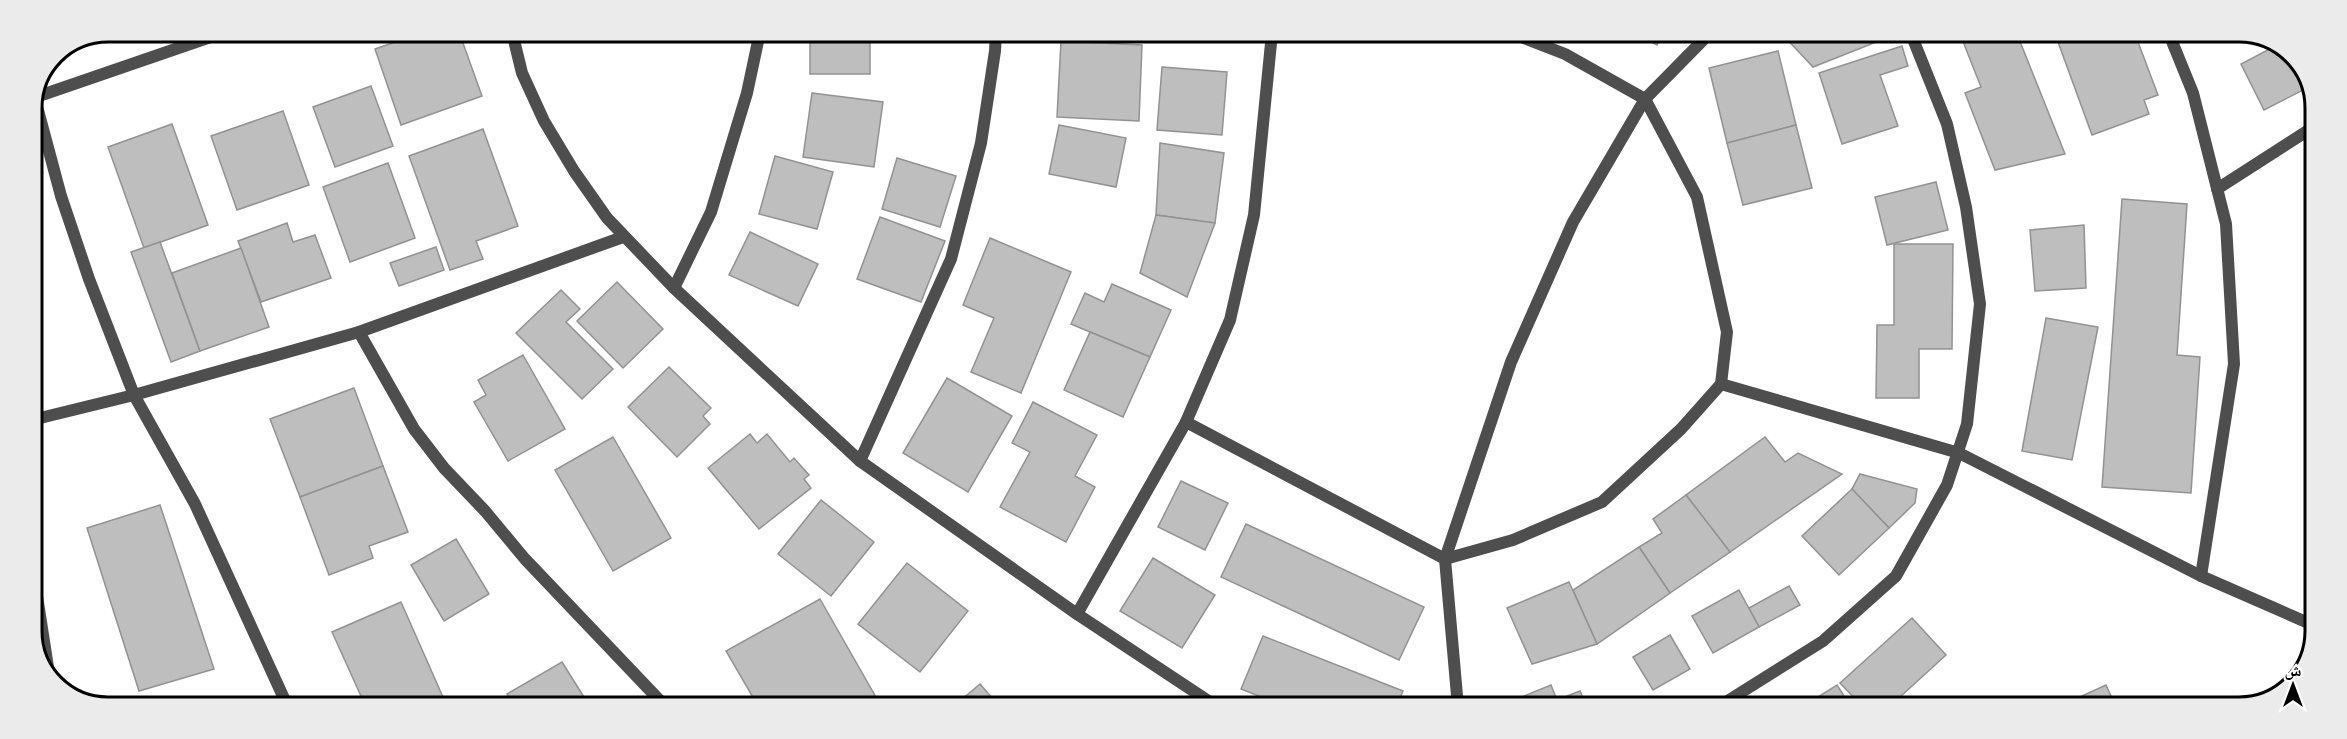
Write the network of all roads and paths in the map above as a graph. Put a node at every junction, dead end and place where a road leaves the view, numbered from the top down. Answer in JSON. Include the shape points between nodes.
{"nodes":[{"id":1,"x":196,"y":42,"type":"edge"},
{"id":2,"x":514,"y":42,"type":"edge"},
{"id":3,"x":758,"y":42,"type":"edge"},
{"id":4,"x":996,"y":42,"type":"edge"},
{"id":5,"x":1271,"y":42,"type":"edge"},
{"id":6,"x":1534,"y":42,"type":"edge"},
{"id":7,"x":1701,"y":42,"type":"edge"},
{"id":8,"x":1914,"y":42,"type":"edge"},
{"id":9,"x":2172,"y":42,"type":"edge"},
{"id":10,"x":43,"y":95,"type":"edge"},
{"id":11,"x":1645,"y":99,"type":"junction"},
{"id":12,"x":42,"y":124,"type":"edge"},
{"id":13,"x":2305,"y":132,"type":"edge"},
{"id":14,"x":2217,"y":189,"type":"junction"},
{"id":15,"x":623,"y":237,"type":"junction"},
{"id":16,"x":674,"y":288,"type":"junction"},
{"id":17,"x":359,"y":332,"type":"junction"},
{"id":18,"x":1721,"y":384,"type":"junction"},
{"id":19,"x":134,"y":395,"type":"junction"},
{"id":20,"x":42,"y":418,"type":"edge"},
{"id":21,"x":1186,"y":422,"type":"junction"},
{"id":22,"x":1959,"y":453,"type":"junction"},
{"id":23,"x":860,"y":461,"type":"junction"},
{"id":24,"x":1445,"y":559,"type":"junction"},
{"id":25,"x":2201,"y":576,"type":"junction"},
{"id":26,"x":1077,"y":614,"type":"junction"},
{"id":27,"x":2305,"y":622,"type":"edge"},
{"id":28,"x":42,"y":628,"type":"edge"},
{"id":29,"x":46,"y":655,"type":"edge"},
{"id":30,"x":283,"y":697,"type":"edge"},
{"id":31,"x":656,"y":697,"type":"edge"},
{"id":32,"x":1202,"y":697,"type":"edge"},
{"id":33,"x":1457,"y":697,"type":"edge"},
{"id":34,"x":1734,"y":697,"type":"edge"}],
"edges":[{"from":1,"to":10,"type":"street"},
{"from":2,"to":15,"type":"street","via":[[522,73],[544,121],[574,171]]},
{"from":3,"to":16,"type":"street","via":[[747,93],[711,212]]},
{"from":4,"to":23,"type":"street","via":[[981,143],[951,259]]},
{"from":5,"to":21,"type":"street","via":[[1254,215],[1230,321]]},
{"from":6,"to":11,"type":"street","via":[[1565,54]]},
{"from":7,"to":11,"type":"street"},
{"from":8,"to":22,"type":"street","via":[[1947,124],[1966,207],[1980,304],[1967,424]]},
{"from":9,"to":14,"type":"street","via":[[2193,93]]},
{"from":11,"to":18,"type":"street","via":[[1697,197],[1727,332]]},
{"from":11,"to":24,"type":"street","via":[[1573,222],[1511,362]]},
{"from":12,"to":19,"type":"street","via":[[89,279]]},
{"from":13,"to":14,"type":"street"},
{"from":14,"to":25,"type":"street","via":[[2226,224],[2234,364]]},
{"from":15,"to":16,"type":"street"},
{"from":15,"to":17,"type":"street"},
{"from":16,"to":23,"type":"street"},
{"from":17,"to":19,"type":"street"},
{"from":17,"to":31,"type":"street","via":[[414,429],[444,468]]},
{"from":18,"to":22,"type":"street"},
{"from":18,"to":24,"type":"street","via":[[1681,429],[1602,502],[1513,540]]},
{"from":19,"to":20,"type":"street"},
{"from":19,"to":30,"type":"street","via":[[195,504]]},
{"from":21,"to":24,"type":"street"},
{"from":21,"to":26,"type":"street"},
{"from":22,"to":25,"type":"street"},
{"from":22,"to":34,"type":"street","via":[[1947,485],[1896,576],[1823,641]]},
{"from":23,"to":26,"type":"street"},
{"from":24,"to":33,"type":"street"},
{"from":25,"to":27,"type":"street"},
{"from":26,"to":32,"type":"street"},
{"from":28,"to":29,"type":"street"}]}
